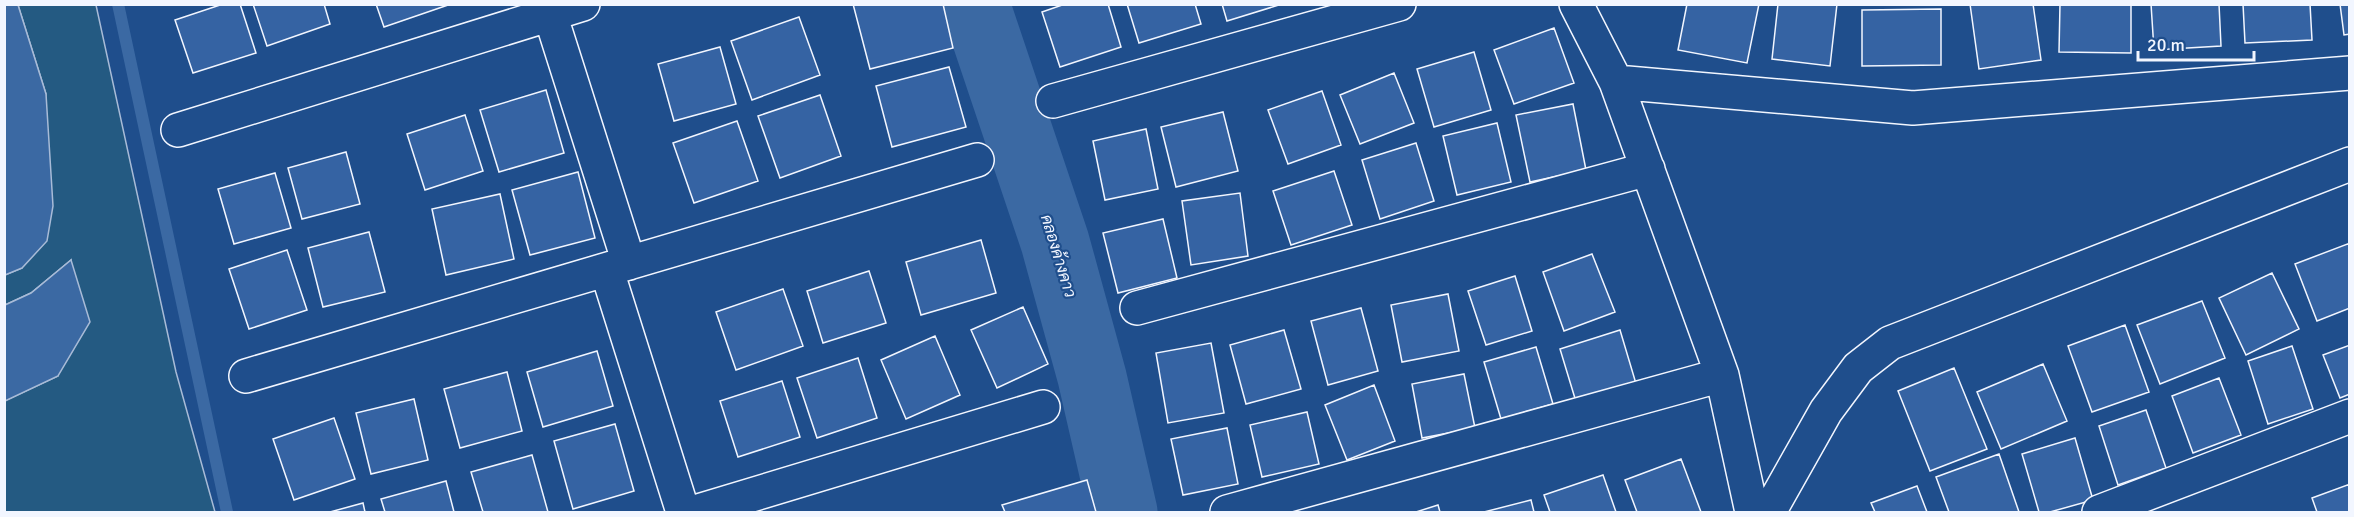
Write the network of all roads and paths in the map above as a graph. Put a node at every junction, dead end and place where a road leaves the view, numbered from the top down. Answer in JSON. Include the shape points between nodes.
{"nodes":[{"id":1,"x":583,"y":4,"type":"edge"},
{"id":2,"x":1399,"y":4,"type":"edge"},
{"id":3,"x":1576,"y":4,"type":"edge"},
{"id":4,"x":546,"y":9,"type":"edge"},
{"id":5,"x":2349,"y":74,"type":"edge"},
{"id":6,"x":1616,"y":82,"type":"junction"},
{"id":7,"x":1053,"y":101,"type":"dead end"},
{"id":8,"x":178,"y":130,"type":"dead end"},
{"id":9,"x":977,"y":160,"type":"dead end"},
{"id":10,"x":2349,"y":164,"type":"edge"},
{"id":11,"x":1648,"y":169,"type":"junction"},
{"id":12,"x":618,"y":267,"type":"junction"},
{"id":13,"x":1137,"y":308,"type":"dead end"},
{"id":14,"x":1722,"y":375,"type":"junction"},
{"id":15,"x":246,"y":376,"type":"dead end"},
{"id":16,"x":1043,"y":407,"type":"dead end"},
{"id":17,"x":2349,"y":416,"type":"edge"},
{"id":18,"x":683,"y":513,"type":"edge"},
{"id":19,"x":695,"y":513,"type":"edge"},
{"id":20,"x":1227,"y":513,"type":"edge"},
{"id":21,"x":1752,"y":513,"type":"edge"},
{"id":22,"x":1769,"y":513,"type":"edge"},
{"id":23,"x":2099,"y":513,"type":"edge"}],
"edges":[{"from":1,"to":4,"type":"street"},
{"from":2,"to":7,"type":"street"},
{"from":3,"to":6,"type":"street"},
{"from":4,"to":8,"type":"street"},
{"from":4,"to":12,"type":"street"},
{"from":5,"to":6,"type":"street","via":[[1912,108]]},
{"from":6,"to":11,"type":"street"},
{"from":9,"to":12,"type":"street"},
{"from":10,"to":22,"type":"street","via":[[1890,343],[1857,368],[1826,411]]},
{"from":11,"to":13,"type":"street"},
{"from":11,"to":14,"type":"street"},
{"from":12,"to":15,"type":"street"},
{"from":12,"to":18,"type":"street"},
{"from":14,"to":20,"type":"street"},
{"from":14,"to":21,"type":"street"},
{"from":16,"to":19,"type":"street"},
{"from":17,"to":23,"type":"street"}]}
